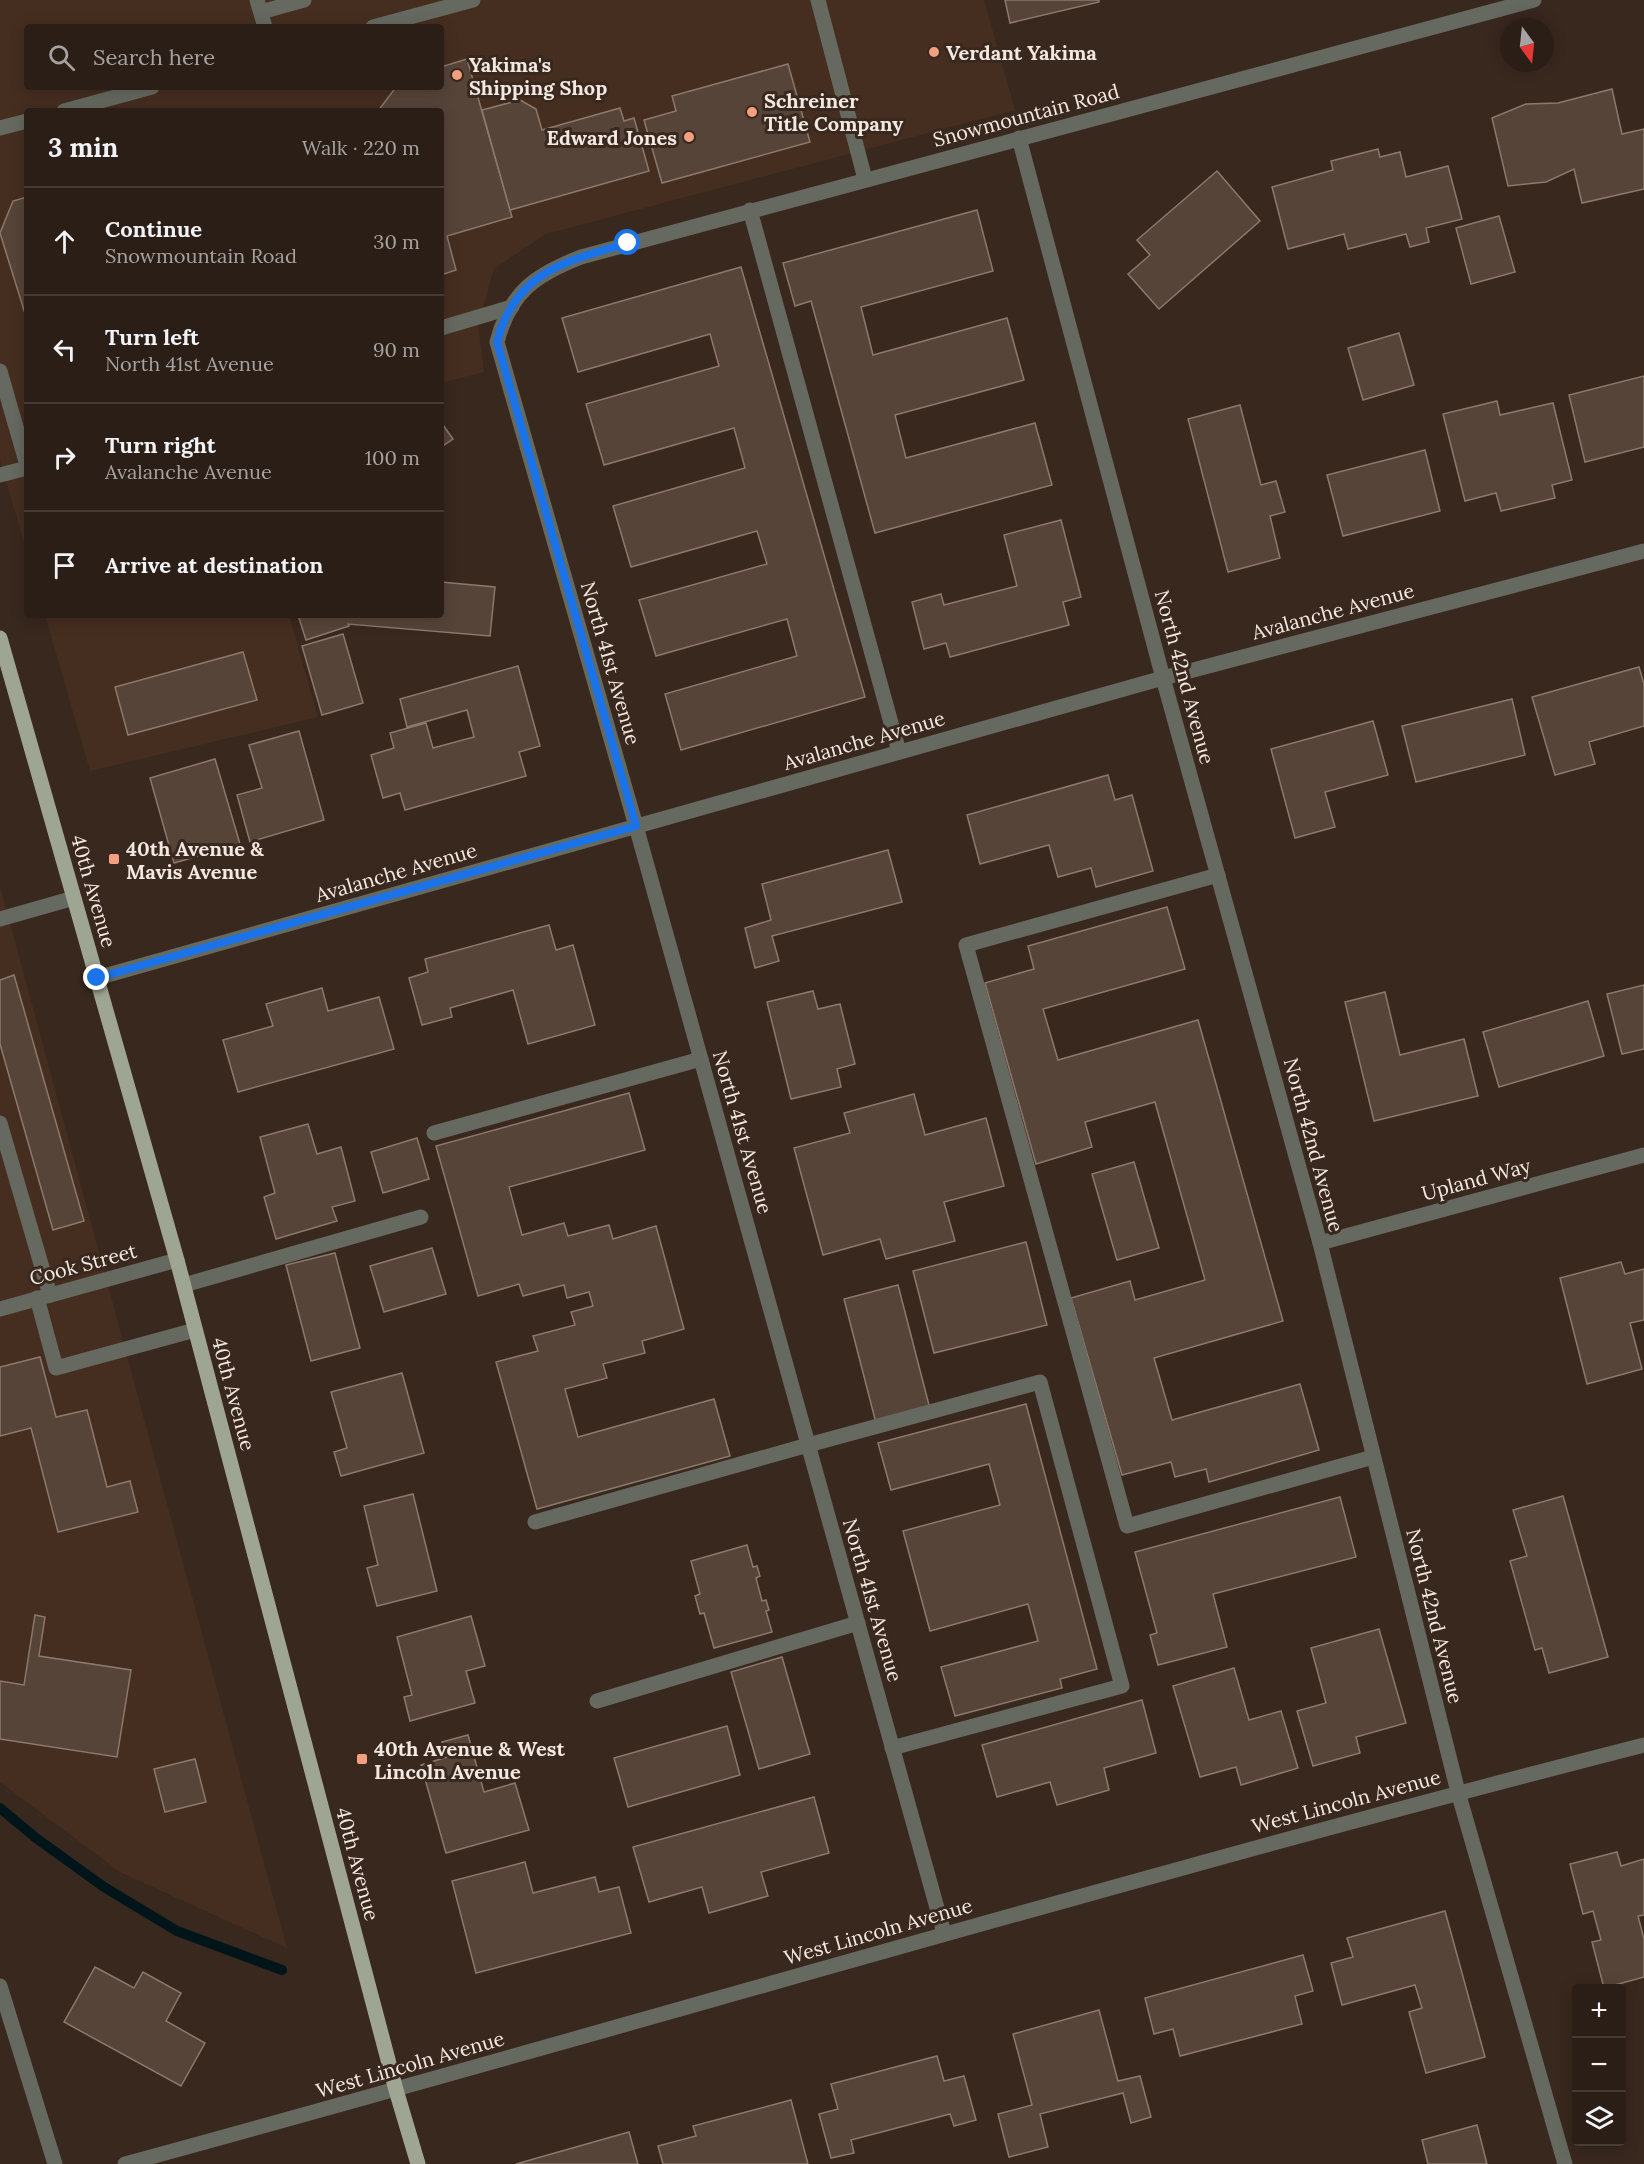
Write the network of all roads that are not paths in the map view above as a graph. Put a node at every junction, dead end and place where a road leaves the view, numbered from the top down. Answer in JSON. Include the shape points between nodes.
{"nodes":[{"id":1,"x":304,"y":0,"type":"edge"},
{"id":2,"x":472,"y":0,"type":"edge"},
{"id":3,"x":818,"y":0,"type":"edge"},
{"id":4,"x":1534,"y":0,"type":"edge"},
{"id":5,"x":259,"y":6,"type":"edge"},
{"id":6,"x":264,"y":24,"type":"edge"},
{"id":7,"x":384,"y":24,"type":"edge"},
{"id":8,"x":141,"y":90,"type":"edge"},
{"id":9,"x":75,"y":108,"type":"edge"},
{"id":10,"x":24,"y":122,"type":"edge"},
{"id":11,"x":0,"y":128,"type":"edge"},
{"id":12,"x":1019,"y":138,"type":"junction"},
{"id":13,"x":865,"y":179,"type":"junction"},
{"id":14,"x":750,"y":210,"type":"junction"},
{"id":15,"x":512,"y":307,"type":"junction"},
{"id":16,"x":444,"y":327,"type":"edge"},
{"id":17,"x":497,"y":342,"type":"joint"},
{"id":18,"x":0,"y":371,"type":"edge"},
{"id":19,"x":24,"y":455,"type":"edge"},
{"id":20,"x":24,"y":467,"type":"edge"},
{"id":21,"x":0,"y":475,"type":"edge"},
{"id":22,"x":1644,"y":551,"type":"edge"},
{"id":23,"x":0,"y":638,"type":"edge"},
{"id":24,"x":1163,"y":678,"type":"junction"},
{"id":25,"x":899,"y":752,"type":"junction"},
{"id":26,"x":636,"y":826,"type":"junction"},
{"id":27,"x":1218,"y":875,"type":"junction"},
{"id":28,"x":74,"y":898,"type":"junction"},
{"id":29,"x":0,"y":919,"type":"edge"},
{"id":30,"x":97,"y":978,"type":"junction"},
{"id":31,"x":700,"y":1059,"type":"junction"},
{"id":32,"x":0,"y":1123,"type":"edge"},
{"id":33,"x":434,"y":1133,"type":"dead end"},
{"id":34,"x":1644,"y":1155,"type":"edge"},
{"id":35,"x":421,"y":1217,"type":"dead end"},
{"id":36,"x":1320,"y":1243,"type":"junction"},
{"id":37,"x":177,"y":1260,"type":"junction"},
{"id":38,"x":183,"y":1285,"type":"junction"},
{"id":39,"x":44,"y":1297,"type":"junction"},
{"id":40,"x":0,"y":1309,"type":"edge"},
{"id":41,"x":195,"y":1330,"type":"junction"},
{"id":42,"x":808,"y":1445,"type":"junction"},
{"id":43,"x":1373,"y":1457,"type":"junction"},
{"id":44,"x":535,"y":1522,"type":"dead end"},
{"id":45,"x":858,"y":1623,"type":"junction"},
{"id":46,"x":597,"y":1701,"type":"dead end"},
{"id":47,"x":1644,"y":1745,"type":"edge"},
{"id":48,"x":892,"y":1748,"type":"junction"},
{"id":49,"x":1458,"y":1792,"type":"junction"},
{"id":50,"x":944,"y":1933,"type":"junction"},
{"id":51,"x":0,"y":1986,"type":"edge"},
{"id":52,"x":396,"y":2090,"type":"junction"},
{"id":53,"x":55,"y":2164,"type":"edge"},
{"id":54,"x":125,"y":2164,"type":"edge"},
{"id":55,"x":418,"y":2164,"type":"edge"},
{"id":56,"x":1565,"y":2164,"type":"edge"}],
"edges":[{"from":1,"to":5,"type":"street"},
{"from":2,"to":7,"type":"street"},
{"from":3,"to":13,"type":"street"},
{"from":4,"to":12,"type":"street","name":"Snowmountain Road"},
{"from":5,"to":6,"type":"street"},
{"from":8,"to":9,"type":"street"},
{"from":10,"to":11,"type":"street"},
{"from":12,"to":13,"type":"street","name":"Snowmountain Road"},
{"from":12,"to":24,"type":"street","name":"North 42nd Avenue"},
{"from":13,"to":14,"type":"street","name":"Snowmountain Road"},
{"from":14,"to":15,"type":"street","name":"Snowmountain Road","via":[[553,268],[530,283]]},
{"from":14,"to":25,"type":"street"},
{"from":15,"to":16,"type":"street"},
{"from":15,"to":17,"type":"street","name":"Snowmountain Road"},
{"from":17,"to":26,"type":"street","name":"North 41st Avenue"},
{"from":18,"to":19,"type":"street"},
{"from":20,"to":21,"type":"street"},
{"from":22,"to":24,"type":"street","name":"Avalanche Avenue"},
{"from":23,"to":28,"type":"main road","name":"40th Avenue"},
{"from":24,"to":25,"type":"street","name":"Avalanche Avenue"},
{"from":24,"to":27,"type":"street","name":"North 42nd Avenue"},
{"from":25,"to":26,"type":"street","name":"Avalanche Avenue"},
{"from":26,"to":30,"type":"street","name":"Avalanche Avenue"},
{"from":26,"to":31,"type":"street","name":"North 41st Avenue"},
{"from":27,"to":36,"type":"street","name":"North 42nd Avenue"},
{"from":27,"to":43,"type":"street","via":[[966,945],[1127,1526]]},
{"from":28,"to":29,"type":"street"},
{"from":28,"to":30,"type":"main road","name":"40th Avenue"},
{"from":30,"to":37,"type":"main road","name":"40th Avenue"},
{"from":31,"to":33,"type":"street"},
{"from":31,"to":42,"type":"street","name":"North 41st Avenue"},
{"from":32,"to":39,"type":"street"},
{"from":34,"to":36,"type":"street","name":"Upland Way"},
{"from":35,"to":38,"type":"street"},
{"from":36,"to":43,"type":"street","name":"North 42nd Avenue"},
{"from":37,"to":38,"type":"main road","name":"40th Avenue"},
{"from":37,"to":39,"type":"street","name":"Cook Street"},
{"from":38,"to":41,"type":"main road","name":"40th Avenue"},
{"from":39,"to":40,"type":"street","name":"Cook Street"},
{"from":39,"to":41,"type":"street","via":[[56,1368]]},
{"from":41,"to":52,"type":"main road","name":"40th Avenue"},
{"from":42,"to":44,"type":"street"},
{"from":42,"to":45,"type":"street","name":"North 41st Avenue"},
{"from":42,"to":48,"type":"street","via":[[1040,1382],[1122,1686]]},
{"from":43,"to":49,"type":"street","name":"North 42nd Avenue"},
{"from":45,"to":46,"type":"street"},
{"from":45,"to":48,"type":"street","name":"North 41st Avenue"},
{"from":47,"to":49,"type":"street","name":"West Lincoln Avenue"},
{"from":48,"to":50,"type":"street","name":"North 41st Avenue"},
{"from":49,"to":50,"type":"street","name":"West Lincoln Avenue"},
{"from":49,"to":56,"type":"street","name":"North 42nd Avenue"},
{"from":50,"to":52,"type":"street","name":"West Lincoln Avenue"},
{"from":51,"to":53,"type":"street"},
{"from":52,"to":54,"type":"street","name":"West Lincoln Avenue"},
{"from":52,"to":55,"type":"main road","name":"40th Avenue"}]}
